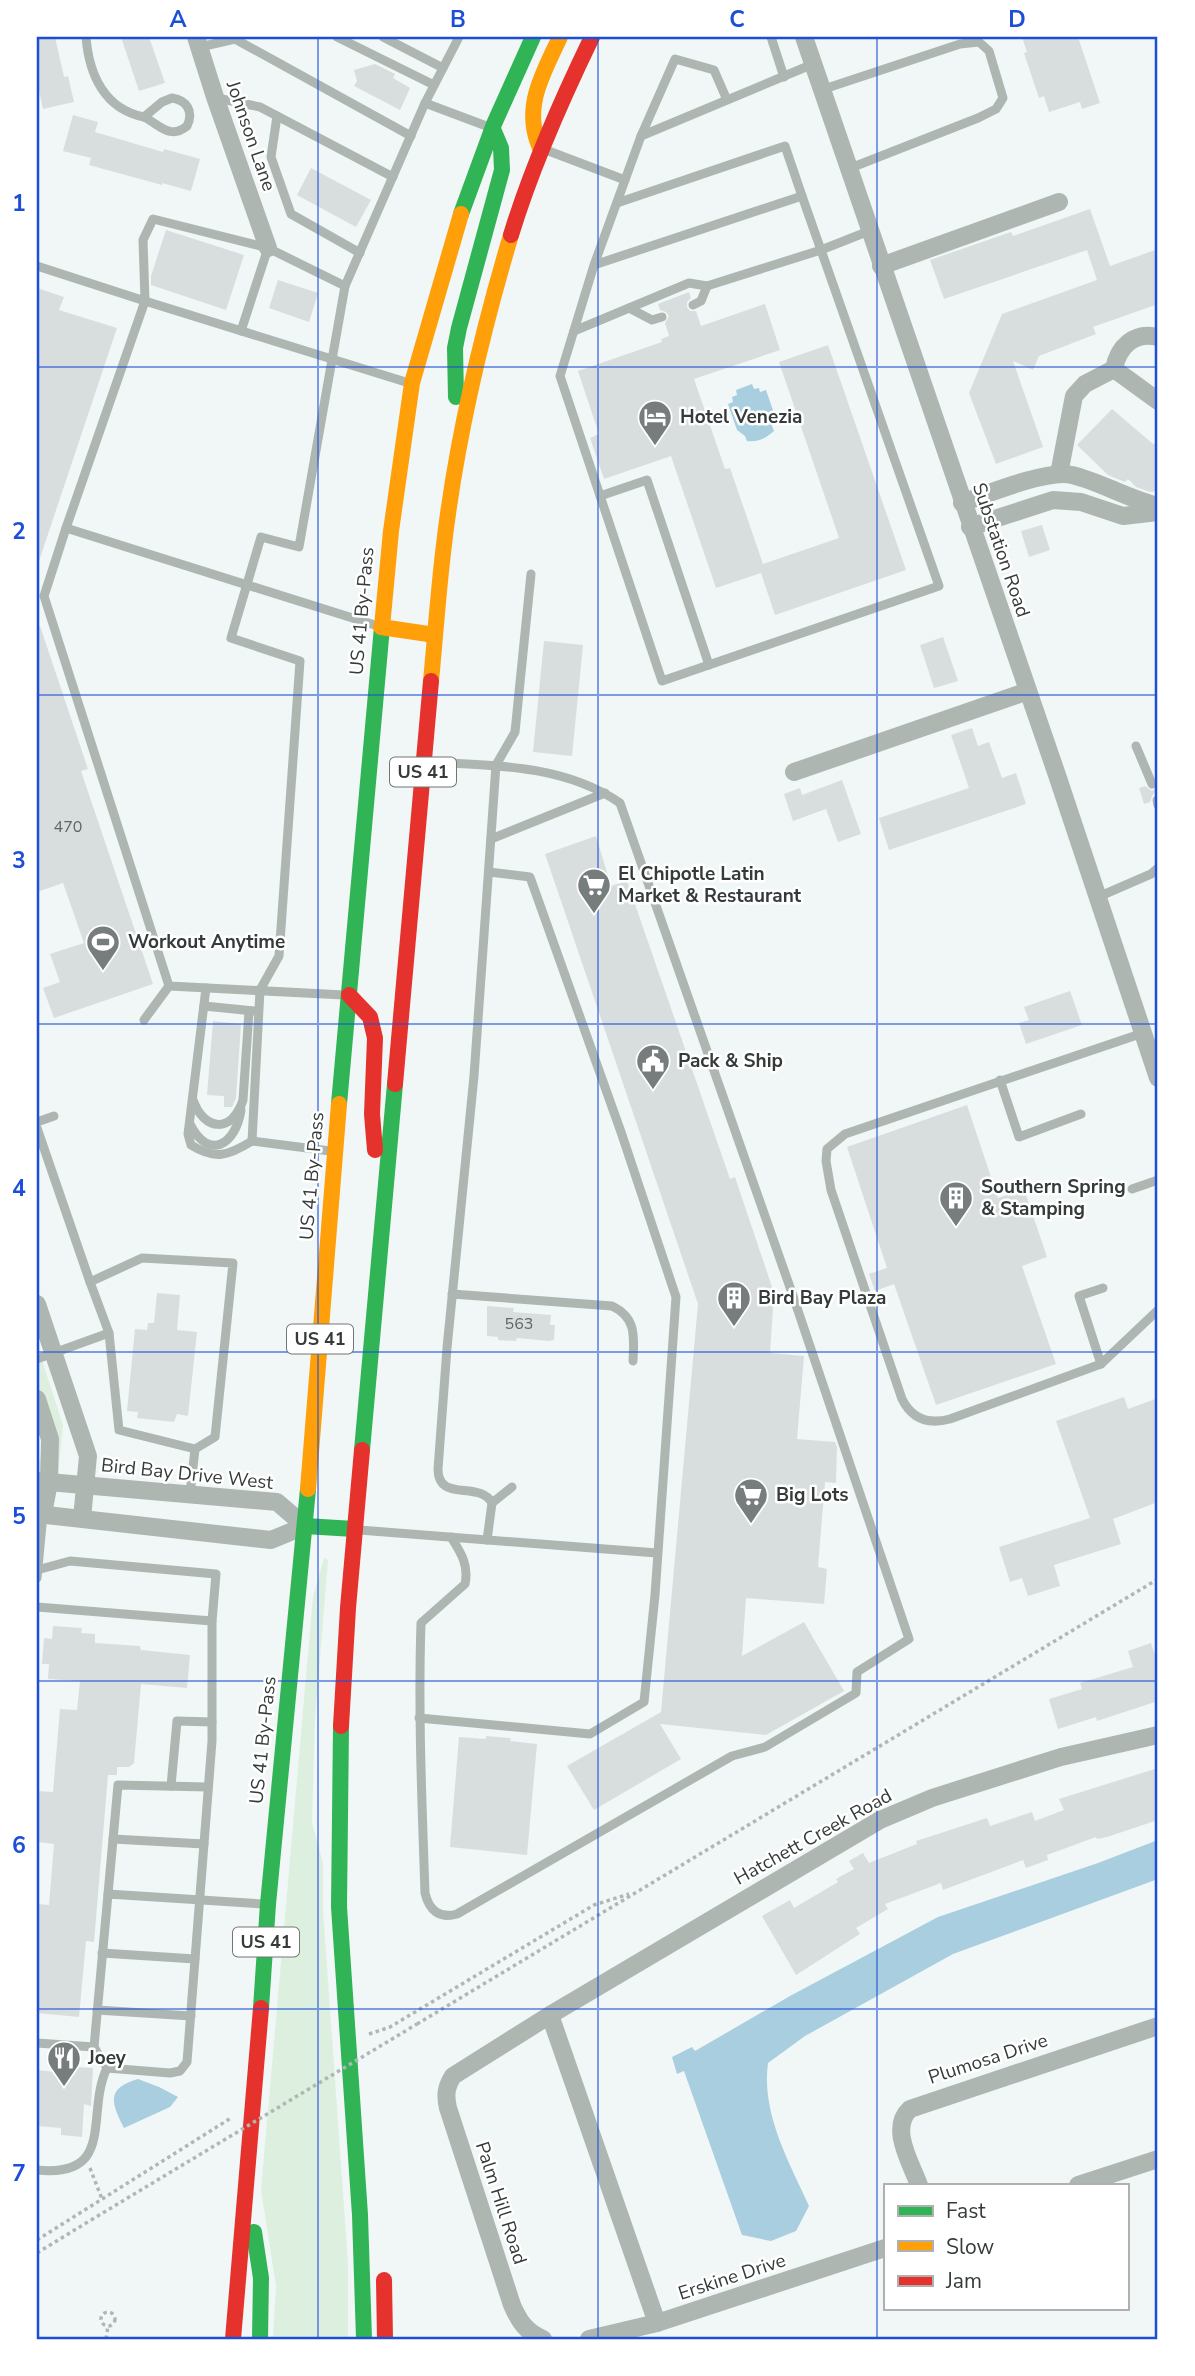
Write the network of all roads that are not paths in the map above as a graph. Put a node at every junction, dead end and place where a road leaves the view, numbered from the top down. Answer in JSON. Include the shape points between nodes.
{"nodes":[{"id":1,"x":86,"y":37,"type":"edge"},
{"id":2,"x":338,"y":37,"type":"edge"},
{"id":3,"x":383,"y":37,"type":"edge"},
{"id":4,"x":459,"y":37,"type":"edge"},
{"id":5,"x":533,"y":37,"type":"edge"},
{"id":6,"x":560,"y":37,"type":"edge"},
{"id":7,"x":592,"y":37,"type":"edge"},
{"id":8,"x":771,"y":37,"type":"edge"},
{"id":9,"x":804,"y":37,"type":"edge"},
{"id":10,"x":235,"y":38,"type":"edge"},
{"id":11,"x":198,"y":42,"type":"edge"},
{"id":12,"x":813,"y":64,"type":"junction"},
{"id":13,"x":443,"y":68,"type":"junction"},
{"id":14,"x":784,"y":77,"type":"junction"},
{"id":15,"x":434,"y":85,"type":"junction"},
{"id":16,"x":821,"y":90,"type":"junction"},
{"id":17,"x":215,"y":97,"type":"junction"},
{"id":18,"x":727,"y":100,"type":"junction"},
{"id":19,"x":425,"y":103,"type":"junction"},
{"id":20,"x":277,"y":116,"type":"junction"},
{"id":21,"x":144,"y":117,"type":"junction"},
{"id":22,"x":493,"y":129,"type":"junction"},
{"id":23,"x":411,"y":136,"type":"junction"},
{"id":24,"x":641,"y":136,"type":"junction"},
{"id":25,"x":540,"y":148,"type":"junction"},
{"id":26,"x":848,"y":169,"type":"junction"},
{"id":27,"x":393,"y":177,"type":"junction"},
{"id":28,"x":625,"y":180,"type":"junction"},
{"id":29,"x":802,"y":196,"type":"junction"},
{"id":30,"x":1059,"y":202,"type":"dead end"},
{"id":31,"x":617,"y":203,"type":"junction"},
{"id":32,"x":869,"y":231,"type":"junction"},
{"id":33,"x":268,"y":248,"type":"junction"},
{"id":34,"x":821,"y":250,"type":"junction"},
{"id":35,"x":360,"y":253,"type":"junction"},
{"id":36,"x":594,"y":265,"type":"junction"},
{"id":37,"x":37,"y":266,"type":"edge"},
{"id":38,"x":881,"y":266,"type":"junction"},
{"id":39,"x":345,"y":286,"type":"junction"},
{"id":40,"x":707,"y":286,"type":"junction"},
{"id":41,"x":145,"y":301,"type":"junction"},
{"id":42,"x":693,"y":305,"type":"dead end"},
{"id":43,"x":629,"y":308,"type":"junction"},
{"id":44,"x":662,"y":317,"type":"dead end"},
{"id":45,"x":241,"y":331,"type":"junction"},
{"id":46,"x":574,"y":331,"type":"junction"},
{"id":47,"x":1158,"y":337,"type":"edge"},
{"id":48,"x":332,"y":359,"type":"junction"},
{"id":49,"x":1114,"y":369,"type":"junction"},
{"id":50,"x":412,"y":383,"type":"junction"},
{"id":51,"x":1158,"y":401,"type":"edge"},
{"id":52,"x":457,"y":454,"type":"junction"},
{"id":53,"x":1059,"y":474,"type":"junction"},
{"id":54,"x":600,"y":496,"type":"junction"},
{"id":55,"x":962,"y":503,"type":"junction"},
{"id":56,"x":1158,"y":509,"type":"edge"},
{"id":57,"x":970,"y":527,"type":"junction"},
{"id":58,"x":65,"y":528,"type":"junction"},
{"id":59,"x":531,"y":574,"type":"dead end"},
{"id":60,"x":247,"y":585,"type":"junction"},
{"id":61,"x":381,"y":627,"type":"junction"},
{"id":62,"x":435,"y":635,"type":"junction"},
{"id":63,"x":709,"y":665,"type":"junction"},
{"id":64,"x":1028,"y":691,"type":"junction"},
{"id":65,"x":1136,"y":746,"type":"dead end"},
{"id":66,"x":424,"y":761,"type":"junction"},
{"id":67,"x":496,"y":765,"type":"junction"},
{"id":68,"x":794,"y":772,"type":"dead end"},
{"id":69,"x":1152,"y":784,"type":"dead end"},
{"id":70,"x":605,"y":793,"type":"junction"},
{"id":71,"x":491,"y":839,"type":"junction"},
{"id":72,"x":1158,"y":868,"type":"edge"},
{"id":73,"x":489,"y":872,"type":"junction"},
{"id":74,"x":1098,"y":897,"type":"junction"},
{"id":75,"x":169,"y":986,"type":"junction"},
{"id":76,"x":206,"y":988,"type":"junction"},
{"id":77,"x":260,"y":990,"type":"junction"},
{"id":78,"x":349,"y":995,"type":"junction"},
{"id":79,"x":204,"y":1006,"type":"junction"},
{"id":80,"x":254,"y":1011,"type":"junction"},
{"id":81,"x":144,"y":1020,"type":"dead end"},
{"id":82,"x":1143,"y":1033,"type":"junction"},
{"id":83,"x":1158,"y":1078,"type":"edge"},
{"id":84,"x":1000,"y":1080,"type":"junction"},
{"id":85,"x":192,"y":1099,"type":"junction"},
{"id":86,"x":243,"y":1100,"type":"junction"},
{"id":87,"x":1082,"y":1114,"type":"dead end"},
{"id":88,"x":54,"y":1116,"type":"dead end"},
{"id":89,"x":37,"y":1122,"type":"edge"},
{"id":90,"x":189,"y":1122,"type":"junction"},
{"id":91,"x":37,"y":1128,"type":"edge"},
{"id":92,"x":252,"y":1141,"type":"junction"},
{"id":93,"x":335,"y":1152,"type":"junction"},
{"id":94,"x":1158,"y":1180,"type":"edge"},
{"id":95,"x":1132,"y":1189,"type":"dead end"},
{"id":96,"x":385,"y":1209,"type":"junction"},
{"id":97,"x":90,"y":1282,"type":"junction"},
{"id":98,"x":1103,"y":1288,"type":"dead end"},
{"id":99,"x":452,"y":1294,"type":"junction"},
{"id":100,"x":37,"y":1304,"type":"edge"},
{"id":101,"x":1158,"y":1310,"type":"edge"},
{"id":102,"x":109,"y":1333,"type":"junction"},
{"id":103,"x":45,"y":1356,"type":"edge"},
{"id":104,"x":633,"y":1361,"type":"dead end"},
{"id":105,"x":1101,"y":1364,"type":"junction"},
{"id":106,"x":37,"y":1399,"type":"edge"},
{"id":107,"x":195,"y":1449,"type":"junction"},
{"id":108,"x":43,"y":1481,"type":"edge"},
{"id":109,"x":86,"y":1485,"type":"junction"},
{"id":110,"x":512,"y":1487,"type":"dead end"},
{"id":111,"x":190,"y":1494,"type":"junction"},
{"id":112,"x":492,"y":1503,"type":"junction"},
{"id":113,"x":40,"y":1514,"type":"edge"},
{"id":114,"x":82,"y":1518,"type":"junction"},
{"id":115,"x":305,"y":1526,"type":"junction"},
{"id":116,"x":354,"y":1530,"type":"junction"},
{"id":117,"x":451,"y":1537,"type":"junction"},
{"id":118,"x":487,"y":1540,"type":"junction"},
{"id":119,"x":657,"y":1553,"type":"junction"},
{"id":120,"x":37,"y":1570,"type":"edge"},
{"id":121,"x":37,"y":1578,"type":"edge"},
{"id":122,"x":37,"y":1607,"type":"edge"},
{"id":123,"x":212,"y":1621,"type":"junction"},
{"id":124,"x":419,"y":1718,"type":"junction"},
{"id":125,"x":212,"y":1722,"type":"junction"},
{"id":126,"x":1158,"y":1735,"type":"edge"},
{"id":127,"x":171,"y":1786,"type":"junction"},
{"id":128,"x":208,"y":1787,"type":"junction"},
{"id":129,"x":113,"y":1839,"type":"junction"},
{"id":130,"x":204,"y":1844,"type":"junction"},
{"id":131,"x":107,"y":1894,"type":"junction"},
{"id":132,"x":200,"y":1900,"type":"junction"},
{"id":133,"x":268,"y":1904,"type":"junction"},
{"id":134,"x":102,"y":1953,"type":"junction"},
{"id":135,"x":195,"y":1959,"type":"junction"},
{"id":136,"x":97,"y":2010,"type":"junction"},
{"id":137,"x":550,"y":2015,"type":"junction"},
{"id":138,"x":191,"y":2016,"type":"junction"},
{"id":139,"x":1158,"y":2026,"type":"edge"},
{"id":140,"x":37,"y":2043,"type":"edge"},
{"id":141,"x":94,"y":2047,"type":"junction"},
{"id":142,"x":107,"y":2068,"type":"junction"},
{"id":143,"x":350,"y":2074,"type":"junction"},
{"id":144,"x":453,"y":2076,"type":"joint"},
{"id":145,"x":372,"y":2150,"type":"dead end"},
{"id":146,"x":1158,"y":2160,"type":"edge"},
{"id":147,"x":37,"y":2170,"type":"edge"},
{"id":148,"x":247,"y":2180,"type":"junction"},
{"id":149,"x":919,"y":2184,"type":"edge"},
{"id":150,"x":1081,"y":2184,"type":"edge"},
{"id":151,"x":884,"y":2248,"type":"edge"},
{"id":152,"x":383,"y":2262,"type":"dead end"},
{"id":153,"x":657,"y":2323,"type":"junction"},
{"id":154,"x":539,"y":2338,"type":"edge"},
{"id":155,"x":233,"y":2339,"type":"edge"},
{"id":156,"x":260,"y":2339,"type":"edge"},
{"id":157,"x":363,"y":2339,"type":"edge"},
{"id":158,"x":385,"y":2339,"type":"edge"},
{"id":159,"x":589,"y":2339,"type":"edge"}],
"edges":[{"from":1,"to":21,"type":"lane","via":[[91,68],[104,93],[120,108]]},
{"from":2,"to":15,"type":"lane"},
{"from":3,"to":13,"type":"lane"},
{"from":4,"to":13,"type":"lane"},
{"from":5,"to":22,"type":"main road","name":"US 41 By-Pass","number":"US 41"},
{"from":6,"to":25,"type":"main road","via":[[533,104],[533,132]]},
{"from":7,"to":25,"type":"main road","number":"US 41"},
{"from":8,"to":14,"type":"lane"},
{"from":9,"to":12,"type":"street","name":"Substation Road"},
{"from":10,"to":11,"type":"lane"},
{"from":10,"to":23,"type":"lane"},
{"from":11,"to":17,"type":"street","name":"Johnson Lane"},
{"from":12,"to":14,"type":"lane"},
{"from":12,"to":16,"type":"street","name":"Substation Road"},
{"from":13,"to":15,"type":"lane"},
{"from":14,"to":18,"type":"lane"},
{"from":15,"to":19,"type":"lane"},
{"from":16,"to":26,"type":"street","name":"Substation Road"},
{"from":16,"to":26,"type":"lane","via":[[960,44],[979,43],[989,51],[1003,98],[996,109]]},
{"from":17,"to":20,"type":"lane","via":[[260,107]]},
{"from":17,"to":33,"type":"street","name":"Johnson Lane"},
{"from":18,"to":24,"type":"lane"},
{"from":18,"to":24,"type":"lane","via":[[714,69],[675,59]]},
{"from":19,"to":22,"type":"lane"},
{"from":19,"to":23,"type":"lane"},
{"from":20,"to":27,"type":"lane"},
{"from":20,"to":35,"type":"lane","via":[[271,156],[291,214]]},
{"from":21,"to":21,"type":"lane","via":[[171,133],[187,126],[190,115],[187,105],[172,98]]},
{"from":22,"to":50,"type":"main road","name":"US 41 By-Pass","number":"US 41","via":[[457,225]]},
{"from":22,"to":52,"type":"main road","via":[[502,152],[502,170],[455,348]]},
{"from":23,"to":27,"type":"lane"},
{"from":24,"to":28,"type":"lane"},
{"from":25,"to":28,"type":"lane"},
{"from":25,"to":52,"type":"main road","number":"US 41","via":[[491,300]]},
{"from":26,"to":32,"type":"street","name":"Substation Road"},
{"from":27,"to":35,"type":"lane"},
{"from":28,"to":31,"type":"lane"},
{"from":29,"to":31,"type":"lane","via":[[785,146]]},
{"from":29,"to":34,"type":"lane"},
{"from":29,"to":36,"type":"lane"},
{"from":30,"to":38,"type":"street"},
{"from":31,"to":36,"type":"lane"},
{"from":32,"to":34,"type":"lane"},
{"from":32,"to":38,"type":"street","name":"Substation Road"},
{"from":33,"to":39,"type":"lane"},
{"from":33,"to":41,"type":"lane","via":[[153,219],[143,240]]},
{"from":33,"to":45,"type":"lane"},
{"from":34,"to":40,"type":"lane"},
{"from":34,"to":63,"type":"lane","via":[[939,586]]},
{"from":35,"to":39,"type":"lane"},
{"from":36,"to":46,"type":"lane"},
{"from":37,"to":41,"type":"lane"},
{"from":38,"to":55,"type":"street","name":"Substation Road"},
{"from":39,"to":48,"type":"lane"},
{"from":40,"to":42,"type":"lane","via":[[701,301]]},
{"from":40,"to":43,"type":"lane","via":[[689,283]]},
{"from":41,"to":45,"type":"lane"},
{"from":41,"to":58,"type":"lane"},
{"from":43,"to":44,"type":"lane","via":[[652,320]]},
{"from":43,"to":46,"type":"lane"},
{"from":45,"to":48,"type":"lane"},
{"from":46,"to":54,"type":"lane","via":[[561,376]]},
{"from":47,"to":49,"type":"street","via":[[1130,341],[1116,358]]},
{"from":48,"to":50,"type":"lane"},
{"from":48,"to":60,"type":"lane","via":[[299,547],[261,537]]},
{"from":49,"to":51,"type":"street"},
{"from":49,"to":53,"type":"street","via":[[1084,384],[1074,396]]},
{"from":50,"to":61,"type":"main road","name":"US 41 By-Pass","number":"US 41"},
{"from":52,"to":62,"type":"main road","number":"US 41"},
{"from":53,"to":55,"type":"street"},
{"from":53,"to":56,"type":"street","via":[[1085,479]]},
{"from":54,"to":63,"type":"lane","via":[[662,681]]},
{"from":54,"to":63,"type":"lane","via":[[647,480]]},
{"from":55,"to":57,"type":"street","name":"Substation Road"},
{"from":56,"to":57,"type":"street","via":[[1123,516],[1081,502],[1053,500]]},
{"from":57,"to":64,"type":"street","name":"Substation Road"},
{"from":58,"to":60,"type":"lane"},
{"from":58,"to":75,"type":"lane","via":[[44,596]]},
{"from":59,"to":67,"type":"lane","via":[[515,732]]},
{"from":60,"to":61,"type":"lane"},
{"from":60,"to":77,"type":"lane","via":[[231,638],[300,662],[279,956]]},
{"from":61,"to":62,"type":"main road"},
{"from":61,"to":78,"type":"main road","name":"US 41 By-Pass","number":"US 41"},
{"from":62,"to":66,"type":"main road","number":"US 41"},
{"from":64,"to":68,"type":"street"},
{"from":64,"to":74,"type":"street","name":"Substation Road"},
{"from":65,"to":69,"type":"lane"},
{"from":66,"to":67,"type":"lane"},
{"from":66,"to":96,"type":"main road","number":"US 41"},
{"from":67,"to":70,"type":"lane","via":[[568,778]]},
{"from":67,"to":71,"type":"lane"},
{"from":70,"to":71,"type":"lane"},
{"from":70,"to":124,"type":"lane","via":[[620,803],[909,1639],[857,1672],[856,1693],[765,1747],[732,1756],[452,1916],[435,1913],[425,1893]]},
{"from":71,"to":73,"type":"lane"},
{"from":72,"to":74,"type":"lane"},
{"from":73,"to":99,"type":"lane"},
{"from":73,"to":119,"type":"lane","via":[[530,877],[676,1297]]},
{"from":74,"to":82,"type":"street","name":"Substation Road"},
{"from":75,"to":76,"type":"lane"},
{"from":75,"to":81,"type":"lane"},
{"from":76,"to":77,"type":"lane"},
{"from":76,"to":79,"type":"lane"},
{"from":77,"to":78,"type":"lane"},
{"from":77,"to":80,"type":"lane"},
{"from":78,"to":93,"type":"main road","name":"US 41 By-Pass","number":"US 41"},
{"from":78,"to":96,"type":"main road","via":[[365,1010],[374,1028],[373,1137]]},
{"from":79,"to":80,"type":"lane"},
{"from":79,"to":85,"type":"lane"},
{"from":80,"to":86,"type":"lane"},
{"from":80,"to":92,"type":"lane"},
{"from":82,"to":83,"type":"street","name":"Substation Road"},
{"from":82,"to":84,"type":"lane"},
{"from":84,"to":87,"type":"lane","via":[[1018,1137]]},
{"from":84,"to":105,"type":"lane","via":[[845,1134],[827,1149],[831,1190],[902,1399],[916,1417],[941,1422]]},
{"from":85,"to":86,"type":"lane","via":[[201,1114],[216,1124],[232,1120]]},
{"from":85,"to":90,"type":"lane"},
{"from":86,"to":90,"type":"lane","via":[[235,1132],[218,1146],[201,1140]]},
{"from":88,"to":89,"type":"lane"},
{"from":90,"to":92,"type":"lane","via":[[191,1145],[206,1154],[228,1153]]},
{"from":91,"to":97,"type":"lane"},
{"from":92,"to":93,"type":"lane"},
{"from":93,"to":115,"type":"main road","name":"US 41 By-Pass","number":"US 41"},
{"from":94,"to":95,"type":"lane"},
{"from":96,"to":116,"type":"main road","number":"US 41"},
{"from":97,"to":102,"type":"lane"},
{"from":97,"to":107,"type":"lane","via":[[142,1258],[233,1263],[215,1437]]},
{"from":98,"to":105,"type":"lane","via":[[1079,1296]]},
{"from":99,"to":104,"type":"lane","via":[[612,1306],[631,1322]]},
{"from":99,"to":112,"type":"lane","via":[[438,1476],[450,1490],[475,1491]]},
{"from":100,"to":103,"type":"street"},
{"from":101,"to":105,"type":"lane"},
{"from":102,"to":103,"type":"lane"},
{"from":102,"to":107,"type":"lane","via":[[119,1430]]},
{"from":103,"to":109,"type":"street","via":[[88,1456]]},
{"from":106,"to":108,"type":"street","via":[[50,1439]]},
{"from":107,"to":111,"type":"lane"},
{"from":108,"to":109,"type":"street","name":"Bird Bay Drive West"},
{"from":108,"to":113,"type":"street"},
{"from":109,"to":111,"type":"street","name":"Bird Bay Drive West"},
{"from":109,"to":114,"type":"street"},
{"from":110,"to":112,"type":"lane"},
{"from":111,"to":115,"type":"street","name":"Bird Bay Drive West","via":[[278,1502]]},
{"from":112,"to":118,"type":"lane"},
{"from":113,"to":114,"type":"street"},
{"from":113,"to":120,"type":"lane"},
{"from":114,"to":115,"type":"street","via":[[271,1540]]},
{"from":115,"to":116,"type":"main road"},
{"from":115,"to":133,"type":"main road","name":"US 41 By-Pass","number":"US 41"},
{"from":116,"to":117,"type":"lane"},
{"from":116,"to":143,"type":"main road","number":"US 41","via":[[338,1846]]},
{"from":117,"to":118,"type":"lane"},
{"from":117,"to":124,"type":"lane","via":[[465,1560],[467,1574],[465,1584],[421,1623]]},
{"from":118,"to":119,"type":"lane"},
{"from":119,"to":124,"type":"lane","via":[[644,1702],[590,1734]]},
{"from":120,"to":121,"type":"lane"},
{"from":120,"to":123,"type":"lane","via":[[70,1561],[215,1574]]},
{"from":122,"to":123,"type":"lane"},
{"from":123,"to":125,"type":"lane"},
{"from":125,"to":127,"type":"lane","via":[[177,1721]]},
{"from":125,"to":128,"type":"lane"},
{"from":126,"to":137,"type":"street","name":"Hatchett Creek Road","via":[[1061,1757],[932,1798],[880,1820]]},
{"from":127,"to":128,"type":"lane"},
{"from":127,"to":129,"type":"lane","via":[[118,1785]]},
{"from":128,"to":130,"type":"lane"},
{"from":129,"to":130,"type":"lane"},
{"from":129,"to":131,"type":"lane"},
{"from":130,"to":132,"type":"lane"},
{"from":131,"to":132,"type":"lane"},
{"from":131,"to":134,"type":"lane"},
{"from":132,"to":133,"type":"lane"},
{"from":132,"to":135,"type":"lane"},
{"from":133,"to":148,"type":"main road","name":"US 41 By-Pass","number":"US 41"},
{"from":134,"to":135,"type":"lane"},
{"from":134,"to":136,"type":"lane"},
{"from":135,"to":138,"type":"lane"},
{"from":136,"to":138,"type":"lane"},
{"from":136,"to":141,"type":"lane"},
{"from":137,"to":144,"type":"street","name":"Hatchett Creek Road"},
{"from":137,"to":153,"type":"street"},
{"from":138,"to":142,"type":"lane","via":[[188,2059],[180,2071]]},
{"from":139,"to":149,"type":"street","name":"Plumosa Drive","via":[[910,2109],[902,2119],[901,2133]]},
{"from":140,"to":141,"type":"lane"},
{"from":141,"to":142,"type":"lane"},
{"from":142,"to":147,"type":"lane","via":[[100,2082],[94,2145],[86,2158],[65,2170]]},
{"from":143,"to":145,"type":"main road"},
{"from":143,"to":157,"type":"main road","number":"US 41","via":[[364,2274]]},
{"from":144,"to":154,"type":"street","name":"Palm Hill Road","via":[[446,2095],[448,2108],[512,2305],[518,2319]]},
{"from":146,"to":150,"type":"street"},
{"from":148,"to":155,"type":"main road","name":"US 41 By-Pass","number":"US 41"},
{"from":148,"to":156,"type":"main road","via":[[261,2278]]},
{"from":151,"to":153,"type":"street","name":"Erskine Drive"},
{"from":152,"to":158,"type":"main road"},
{"from":153,"to":159,"type":"street","name":"Erskine Drive"}]}
